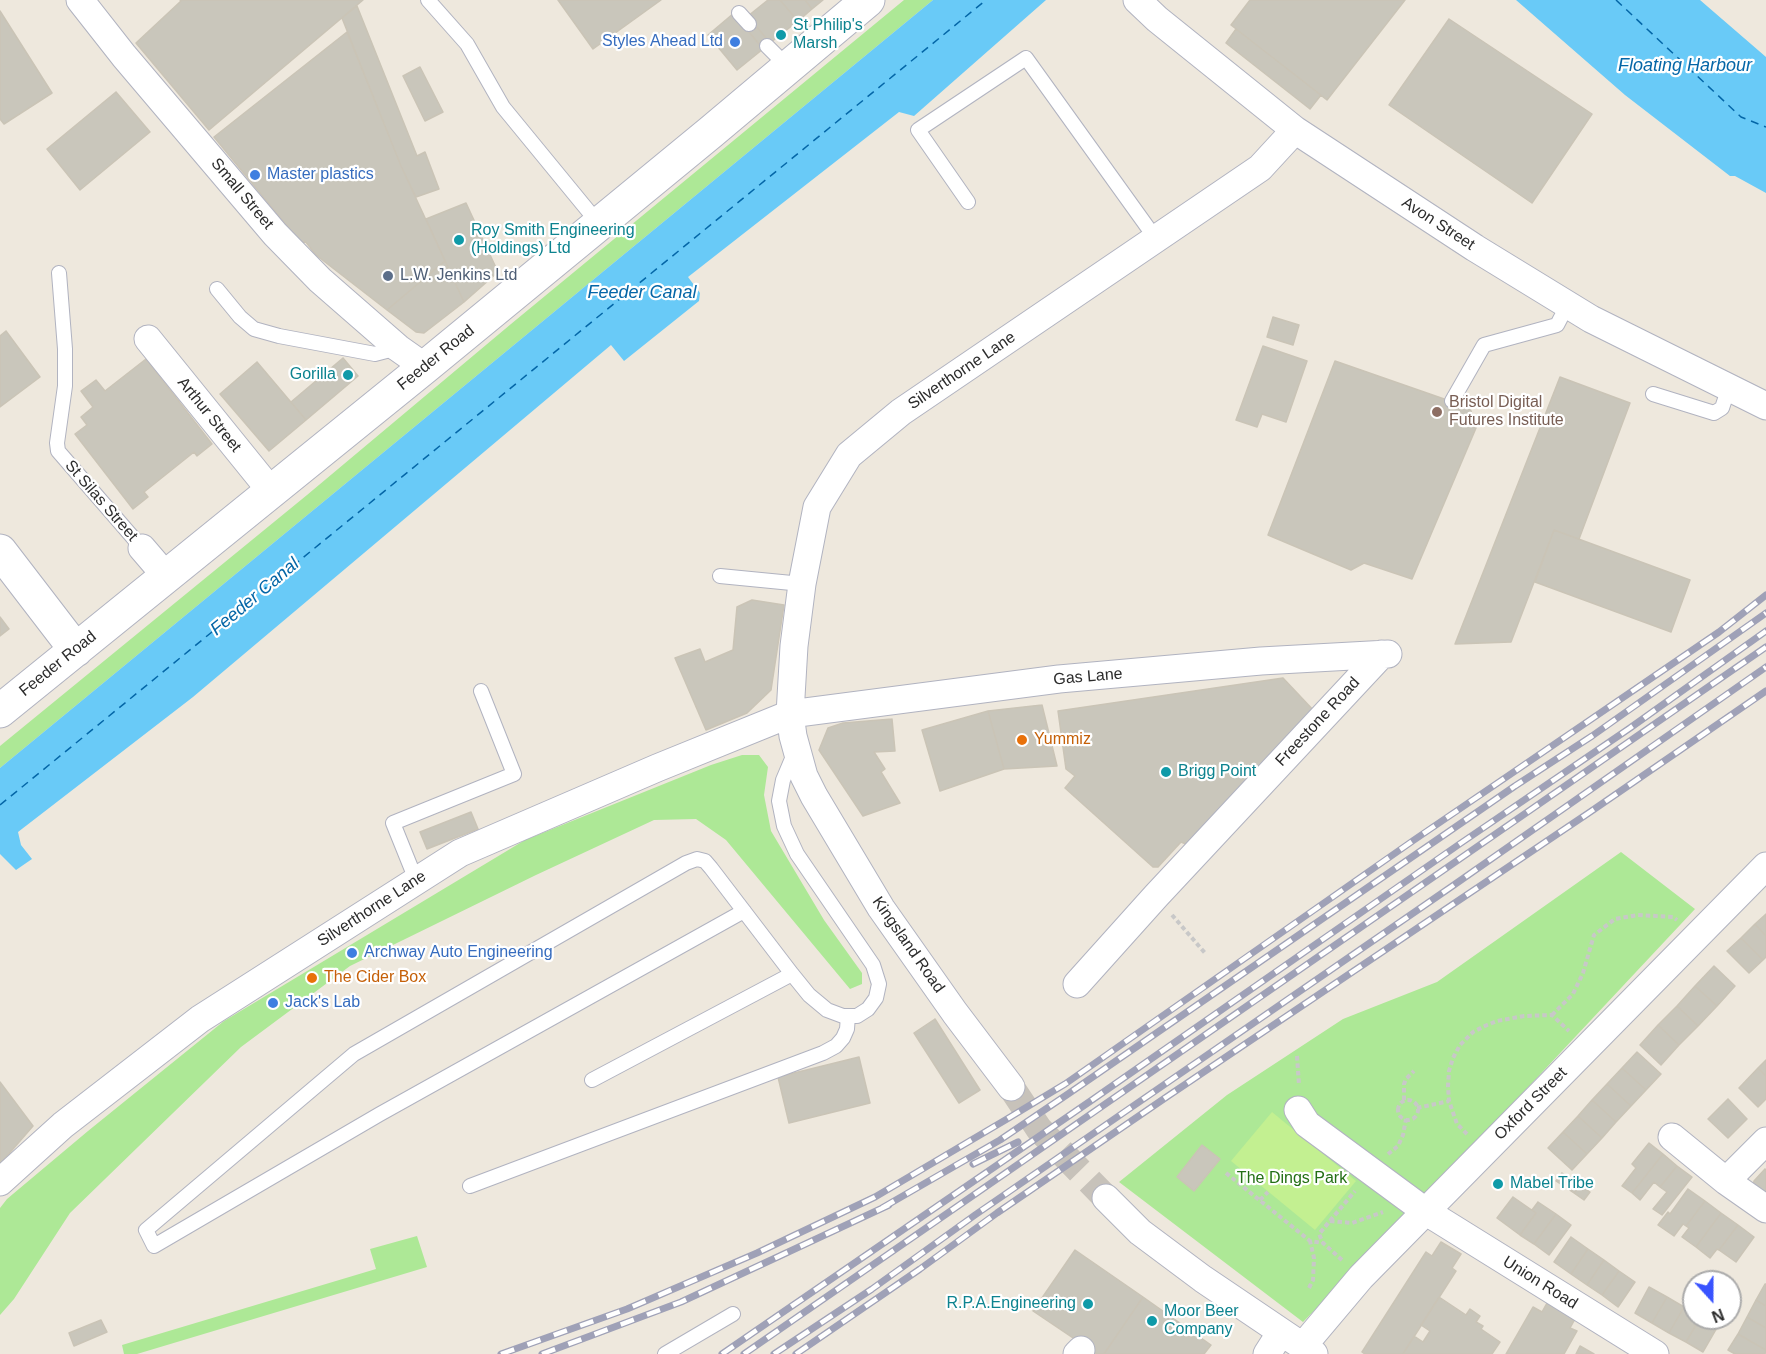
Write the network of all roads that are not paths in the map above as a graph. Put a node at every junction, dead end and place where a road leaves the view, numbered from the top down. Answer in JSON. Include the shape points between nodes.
{"nodes":[{"id":1,"x":80,"y":0,"type":"edge"},
{"id":2,"x":428,"y":0,"type":"edge"},
{"id":3,"x":868,"y":0,"type":"edge"},
{"id":4,"x":1137,"y":0,"type":"edge"},
{"id":5,"x":739,"y":13,"type":"dead end"},
{"id":6,"x":749,"y":24,"type":"dead end"},
{"id":7,"x":1295,"y":130,"type":"junction"},
{"id":8,"x":968,"y":202,"type":"dead end"},
{"id":9,"x":599,"y":224,"type":"junction"},
{"id":10,"x":1156,"y":239,"type":"junction"},
{"id":11,"x":59,"y":273,"type":"dead end"},
{"id":12,"x":217,"y":289,"type":"dead end"},
{"id":13,"x":1568,"y":304,"type":"junction"},
{"id":14,"x":148,"y":339,"type":"dead end"},
{"id":15,"x":398,"y":348,"type":"junction"},
{"id":16,"x":425,"y":368,"type":"junction"},
{"id":17,"x":1729,"y":387,"type":"junction"},
{"id":18,"x":1653,"y":394,"type":"dead end"},
{"id":19,"x":1452,"y":401,"type":"dead end"},
{"id":20,"x":1766,"y":406,"type":"edge"},
{"id":21,"x":271,"y":491,"type":"junction"},
{"id":22,"x":142,"y":548,"type":"joint"},
{"id":23,"x":0,"y":551,"type":"edge"},
{"id":24,"x":166,"y":576,"type":"junction"},
{"id":25,"x":720,"y":576,"type":"dead end"},
{"id":26,"x":802,"y":584,"type":"junction"},
{"id":27,"x":76,"y":650,"type":"junction"},
{"id":28,"x":1385,"y":654,"type":"joint"},
{"id":29,"x":480,"y":691,"type":"dead end"},
{"id":30,"x":0,"y":711,"type":"edge"},
{"id":31,"x":790,"y":714,"type":"junction"},
{"id":32,"x":796,"y":749,"type":"junction"},
{"id":33,"x":814,"y":796,"type":"joint"},
{"id":34,"x":1766,"y":866,"type":"edge"},
{"id":35,"x":416,"y":880,"type":"junction"},
{"id":36,"x":744,"y":911,"type":"junction"},
{"id":37,"x":792,"y":974,"type":"junction"},
{"id":38,"x":1077,"y":984,"type":"dead end"},
{"id":39,"x":848,"y":1016,"type":"junction"},
{"id":40,"x":592,"y":1080,"type":"dead end"},
{"id":41,"x":1011,"y":1087,"type":"tunnel mouth"},
{"id":42,"x":1298,"y":1110,"type":"dead end"},
{"id":43,"x":1672,"y":1137,"type":"dead end"},
{"id":44,"x":1766,"y":1142,"type":"edge"},
{"id":45,"x":1726,"y":1181,"type":"junction"},
{"id":46,"x":0,"y":1182,"type":"edge"},
{"id":47,"x":470,"y":1186,"type":"dead end"},
{"id":48,"x":1106,"y":1198,"type":"tunnel mouth"},
{"id":49,"x":1766,"y":1209,"type":"edge"},
{"id":50,"x":1424,"y":1213,"type":"junction"},
{"id":51,"x":733,"y":1314,"type":"dead end"},
{"id":52,"x":1291,"y":1347,"type":"edge"},
{"id":53,"x":665,"y":1354,"type":"edge"},
{"id":54,"x":1655,"y":1354,"type":"edge"}],
"edges":[{"from":1,"to":15,"type":"street","name":"Small Street","via":[[275,234],[320,280]]},
{"from":2,"to":9,"type":"lane","via":[[467,44],[503,107]]},
{"from":3,"to":9,"type":"street","name":"Feeder Road","via":[[777,57]]},
{"from":4,"to":7,"type":"street","name":"Avon Street"},
{"from":5,"to":6,"type":"lane"},
{"from":7,"to":10,"type":"street","name":"Silverthorne Lane","via":[[1260,168]]},
{"from":7,"to":13,"type":"street","name":"Avon Street"},
{"from":8,"to":10,"type":"lane","via":[[918,129],[1026,58]]},
{"from":9,"to":16,"type":"street","name":"Feeder Road"},
{"from":10,"to":26,"type":"street","name":"Silverthorne Lane","via":[[901,412],[849,455],[817,507]]},
{"from":11,"to":22,"type":"lane","name":"St Silas Street","via":[[65,377],[58,451]]},
{"from":12,"to":15,"type":"lane","via":[[254,329],[375,354]]},
{"from":13,"to":17,"type":"street","name":"Avon Street"},
{"from":13,"to":19,"type":"lane","via":[[1557,325],[1484,345]]},
{"from":14,"to":21,"type":"street","name":"Arthur Street"},
{"from":15,"to":16,"type":"street","name":"Small Street"},
{"from":16,"to":21,"type":"street","name":"Feeder Road"},
{"from":17,"to":18,"type":"lane","via":[[1722,408],[1714,413]]},
{"from":17,"to":20,"type":"street","name":"Avon Street"},
{"from":21,"to":24,"type":"street","name":"Feeder Road"},
{"from":22,"to":24,"type":"street","name":"St Silas Street"},
{"from":23,"to":27,"type":"street"},
{"from":24,"to":27,"type":"street","name":"Feeder Road"},
{"from":25,"to":26,"type":"lane"},
{"from":26,"to":31,"type":"street","name":"Silverthorne Lane"},
{"from":27,"to":30,"type":"street","name":"Feeder Road"},
{"from":28,"to":31,"type":"street","name":"Gas Lane","via":[[1059,679]]},
{"from":28,"to":38,"type":"street","name":"Freestone Road"},
{"from":29,"to":35,"type":"lane","via":[[514,774],[393,823]]},
{"from":31,"to":32,"type":"street","name":"Silverthorne Lane"},
{"from":31,"to":35,"type":"street","name":"Silverthorne Lane","via":[[460,853]]},
{"from":32,"to":33,"type":"street","name":"Silverthorne Lane"},
{"from":32,"to":39,"type":"lane","via":[[779,801],[784,826],[797,854],[873,965],[879,984],[868,1009]]},
{"from":33,"to":41,"type":"street","name":"Kingsland Road","via":[[881,908]]},
{"from":34,"to":50,"type":"street","name":"Oxford Street"},
{"from":35,"to":46,"type":"street","name":"Silverthorne Lane","via":[[200,1019],[63,1125]]},
{"from":36,"to":36,"type":"lane","via":[[705,861],[686,863],[354,1054],[146,1230],[154,1246],[380,1114]]},
{"from":36,"to":37,"type":"lane"},
{"from":37,"to":39,"type":"lane","via":[[827,1010]]},
{"from":37,"to":40,"type":"lane"},
{"from":39,"to":47,"type":"lane","via":[[843,1038],[822,1053]]},
{"from":42,"to":50,"type":"street","via":[[1307,1124],[1364,1177]]},
{"from":43,"to":45,"type":"street"},
{"from":44,"to":45,"type":"street"},
{"from":45,"to":49,"type":"street"},
{"from":48,"to":52,"type":"street","via":[[1140,1232]]},
{"from":50,"to":52,"type":"street","name":"Oxford Street"},
{"from":50,"to":54,"type":"street","name":"Union Road"},
{"from":51,"to":53,"type":"lane"}]}
